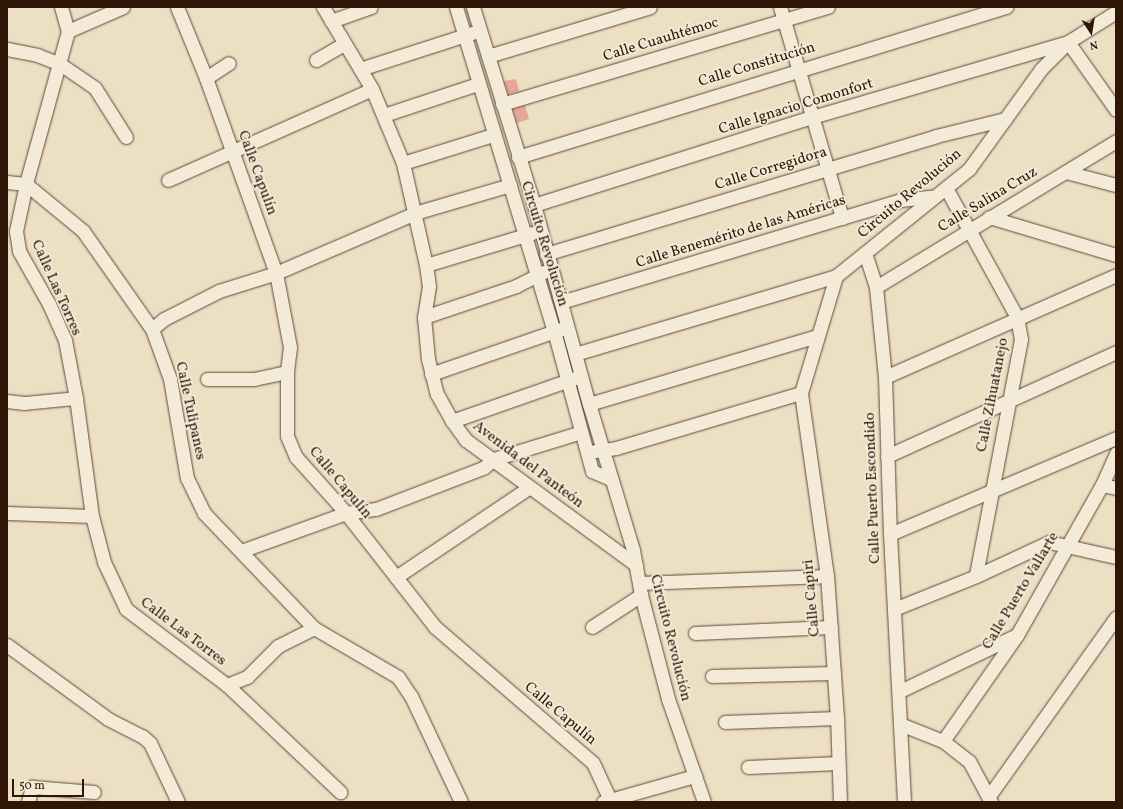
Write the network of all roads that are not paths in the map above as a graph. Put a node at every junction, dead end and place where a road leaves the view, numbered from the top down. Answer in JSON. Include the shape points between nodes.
{"nodes":[{"id":1,"x":61,"y":7,"type":"edge"},
{"id":2,"x":123,"y":7,"type":"edge"},
{"id":3,"x":178,"y":7,"type":"edge"},
{"id":4,"x":323,"y":7,"type":"edge"},
{"id":5,"x":371,"y":7,"type":"edge"},
{"id":6,"x":456,"y":7,"type":"edge"},
{"id":7,"x":473,"y":7,"type":"edge"},
{"id":8,"x":650,"y":7,"type":"edge"},
{"id":9,"x":780,"y":7,"type":"edge"},
{"id":10,"x":828,"y":7,"type":"edge"},
{"id":11,"x":1006,"y":7,"type":"edge"},
{"id":12,"x":1116,"y":12,"type":"edge"},
{"id":13,"x":784,"y":20,"type":"junction"},
{"id":14,"x":331,"y":21,"type":"junction"},
{"id":15,"x":480,"y":30,"type":"junction"},
{"id":16,"x":68,"y":31,"type":"junction"},
{"id":17,"x":464,"y":35,"type":"junction"},
{"id":18,"x":1068,"y":42,"type":"junction"},
{"id":19,"x":344,"y":44,"type":"junction"},
{"id":20,"x":7,"y":49,"type":"edge"},
{"id":21,"x":488,"y":56,"type":"junction"},
{"id":22,"x":316,"y":60,"type":"dead end"},
{"id":23,"x":229,"y":63,"type":"dead end"},
{"id":24,"x":60,"y":64,"type":"junction"},
{"id":25,"x":360,"y":69,"type":"junction"},
{"id":26,"x":798,"y":69,"type":"junction"},
{"id":27,"x":206,"y":78,"type":"junction"},
{"id":28,"x":478,"y":84,"type":"junction"},
{"id":29,"x":372,"y":89,"type":"junction"},
{"id":30,"x":502,"y":104,"type":"junction"},
{"id":31,"x":1116,"y":110,"type":"edge"},
{"id":32,"x":384,"y":115,"type":"junction"},
{"id":33,"x":812,"y":118,"type":"junction"},
{"id":34,"x":1005,"y":118,"type":"junction"},
{"id":35,"x":493,"y":135,"type":"junction"},
{"id":36,"x":126,"y":136,"type":"dead end"},
{"id":37,"x":1116,"y":141,"type":"edge"},
{"id":38,"x":231,"y":150,"type":"junction"},
{"id":39,"x":518,"y":157,"type":"junction"},
{"id":40,"x":403,"y":163,"type":"junction"},
{"id":41,"x":827,"y":169,"type":"junction"},
{"id":42,"x":1066,"y":172,"type":"junction"},
{"id":43,"x":168,"y":180,"type":"dead end"},
{"id":44,"x":7,"y":182,"type":"edge"},
{"id":45,"x":26,"y":184,"type":"junction"},
{"id":46,"x":510,"y":185,"type":"junction"},
{"id":47,"x":1116,"y":185,"type":"edge"},
{"id":48,"x":946,"y":188,"type":"junction"},
{"id":49,"x":931,"y":197,"type":"junction"},
{"id":50,"x":534,"y":205,"type":"junction"},
{"id":51,"x":415,"y":213,"type":"junction"},
{"id":52,"x":989,"y":217,"type":"junction"},
{"id":53,"x":842,"y":218,"type":"junction"},
{"id":54,"x":970,"y":229,"type":"junction"},
{"id":55,"x":541,"y":230,"type":"junction"},
{"id":56,"x":524,"y":235,"type":"junction"},
{"id":57,"x":865,"y":253,"type":"junction"},
{"id":58,"x":546,"y":254,"type":"junction"},
{"id":59,"x":1116,"y":255,"type":"edge"},
{"id":60,"x":426,"y":265,"type":"junction"},
{"id":61,"x":550,"y":268,"type":"junction"},
{"id":62,"x":276,"y":273,"type":"junction"},
{"id":63,"x":1116,"y":275,"type":"edge"},
{"id":64,"x":536,"y":276,"type":"junction"},
{"id":65,"x":836,"y":276,"type":"junction"},
{"id":66,"x":876,"y":287,"type":"junction"},
{"id":67,"x":561,"y":302,"type":"junction"},
{"id":68,"x":424,"y":316,"type":"junction"},
{"id":69,"x":1017,"y":317,"type":"junction"},
{"id":70,"x":567,"y":327,"type":"junction"},
{"id":71,"x":152,"y":329,"type":"junction"},
{"id":72,"x":554,"y":331,"type":"junction"},
{"id":73,"x":817,"y":336,"type":"junction"},
{"id":74,"x":1116,"y":352,"type":"edge"},
{"id":75,"x":575,"y":354,"type":"junction"},
{"id":76,"x":287,"y":372,"type":"junction"},
{"id":77,"x":431,"y":374,"type":"junction"},
{"id":78,"x":885,"y":376,"type":"junction"},
{"id":79,"x":581,"y":377,"type":"junction"},
{"id":80,"x":208,"y":379,"type":"dead end"},
{"id":81,"x":567,"y":381,"type":"junction"},
{"id":82,"x":801,"y":393,"type":"junction"},
{"id":83,"x":76,"y":398,"type":"junction"},
{"id":84,"x":7,"y":401,"type":"edge"},
{"id":85,"x":1009,"y":402,"type":"junction"},
{"id":86,"x":589,"y":404,"type":"junction"},
{"id":87,"x":452,"y":421,"type":"junction"},
{"id":88,"x":581,"y":432,"type":"junction"},
{"id":89,"x":1116,"y":438,"type":"edge"},
{"id":90,"x":602,"y":450,"type":"junction"},
{"id":91,"x":586,"y":453,"type":"junction"},
{"id":92,"x":1116,"y":453,"type":"edge"},
{"id":93,"x":887,"y":456,"type":"junction"},
{"id":94,"x":494,"y":458,"type":"junction"},
{"id":95,"x":611,"y":480,"type":"junction"},
{"id":96,"x":1102,"y":485,"type":"junction"},
{"id":97,"x":530,"y":486,"type":"junction"},
{"id":98,"x":1116,"y":488,"type":"edge"},
{"id":99,"x":990,"y":491,"type":"junction"},
{"id":100,"x":7,"y":513,"type":"edge"},
{"id":101,"x":346,"y":513,"type":"junction"},
{"id":102,"x":92,"y":516,"type":"junction"},
{"id":103,"x":890,"y":534,"type":"junction"},
{"id":104,"x":1068,"y":545,"type":"junction"},
{"id":105,"x":241,"y":551,"type":"junction"},
{"id":106,"x":1116,"y":557,"type":"edge"},
{"id":107,"x":636,"y":565,"type":"junction"},
{"id":108,"x":827,"y":576,"type":"junction"},
{"id":109,"x":976,"y":576,"type":"junction"},
{"id":110,"x":396,"y":577,"type":"junction"},
{"id":111,"x":640,"y":589,"type":"junction"},
{"id":112,"x":894,"y":609,"type":"junction"},
{"id":113,"x":1114,"y":622,"type":"edge"},
{"id":114,"x":592,"y":627,"type":"dead end"},
{"id":115,"x":831,"y":627,"type":"junction"},
{"id":116,"x":314,"y":628,"type":"junction"},
{"id":117,"x":695,"y":633,"type":"dead end"},
{"id":118,"x":1017,"y":635,"type":"junction"},
{"id":119,"x":7,"y":645,"type":"edge"},
{"id":120,"x":834,"y":673,"type":"junction"},
{"id":121,"x":712,"y":676,"type":"dead end"},
{"id":122,"x":227,"y":685,"type":"junction"},
{"id":123,"x":900,"y":691,"type":"junction"},
{"id":124,"x":837,"y":718,"type":"junction"},
{"id":125,"x":725,"y":722,"type":"dead end"},
{"id":126,"x":900,"y":724,"type":"junction"},
{"id":127,"x":943,"y":741,"type":"junction"},
{"id":128,"x":838,"y":763,"type":"junction"},
{"id":129,"x":748,"y":767,"type":"dead end"},
{"id":130,"x":695,"y":776,"type":"junction"},
{"id":131,"x":94,"y":792,"type":"dead end"},
{"id":132,"x":340,"y":792,"type":"dead end"},
{"id":133,"x":990,"y":799,"type":"edge"},
{"id":134,"x":608,"y":801,"type":"edge"},
{"id":135,"x":28,"y":802,"type":"edge"},
{"id":136,"x":178,"y":802,"type":"edge"},
{"id":137,"x":461,"y":802,"type":"edge"},
{"id":138,"x":704,"y":802,"type":"edge"},
{"id":139,"x":840,"y":802,"type":"edge"},
{"id":140,"x":904,"y":802,"type":"edge"}],
"edges":[{"from":1,"to":16,"type":"street"},
{"from":2,"to":16,"type":"street"},
{"from":3,"to":27,"type":"street","name":"Calle Capulín"},
{"from":4,"to":14,"type":"street","name":"Avenida del Panteón"},
{"from":5,"to":14,"type":"street"},
{"from":6,"to":17,"type":"street","name":"Circuito Revolución"},
{"from":7,"to":15,"type":"street","name":"Circuito Revolución"},
{"from":8,"to":21,"type":"street"},
{"from":9,"to":13,"type":"street"},
{"from":10,"to":13,"type":"street","name":"Calle Cuauhtémoc"},
{"from":11,"to":26,"type":"street","name":"Calle Constitución"},
{"from":12,"to":18,"type":"street","name":"Circuito Revolución"},
{"from":13,"to":26,"type":"street"},
{"from":13,"to":30,"type":"street","name":"Calle Cuauhtémoc"},
{"from":14,"to":19,"type":"street","name":"Avenida del Panteón"},
{"from":15,"to":17,"type":"street"},
{"from":15,"to":21,"type":"street","name":"Circuito Revolución"},
{"from":16,"to":24,"type":"street","name":"Calle Las Torres"},
{"from":17,"to":25,"type":"street"},
{"from":17,"to":28,"type":"street","name":"Circuito Revolución"},
{"from":18,"to":31,"type":"street"},
{"from":18,"to":33,"type":"street","name":"Calle Ignacio Comonfort"},
{"from":18,"to":34,"type":"street","name":"Circuito Revolución","via":[[1041,69]]},
{"from":19,"to":22,"type":"street"},
{"from":19,"to":25,"type":"street","name":"Avenida del Panteón"},
{"from":20,"to":24,"type":"street","via":[[37,55]]},
{"from":21,"to":30,"type":"street","name":"Circuito Revolución"},
{"from":23,"to":27,"type":"street"},
{"from":24,"to":36,"type":"street","via":[[95,88]]},
{"from":24,"to":45,"type":"street","name":"Calle Las Torres"},
{"from":25,"to":29,"type":"street","name":"Avenida del Panteón"},
{"from":26,"to":33,"type":"street"},
{"from":26,"to":39,"type":"street","name":"Calle Constitución"},
{"from":27,"to":38,"type":"street","name":"Calle Capulín"},
{"from":28,"to":32,"type":"street"},
{"from":28,"to":35,"type":"street","name":"Circuito Revolución"},
{"from":29,"to":32,"type":"street","name":"Avenida del Panteón"},
{"from":29,"to":38,"type":"street"},
{"from":30,"to":39,"type":"street","name":"Circuito Revolución"},
{"from":32,"to":40,"type":"street","name":"Avenida del Panteón"},
{"from":33,"to":41,"type":"street"},
{"from":33,"to":50,"type":"street","name":"Calle Ignacio Comonfort"},
{"from":34,"to":41,"type":"street","name":"Calle Corregidora"},
{"from":34,"to":48,"type":"street","name":"Circuito Revolución","via":[[969,169]]},
{"from":35,"to":40,"type":"street"},
{"from":35,"to":46,"type":"street","name":"Circuito Revolución"},
{"from":37,"to":42,"type":"street","name":"Calle Salina Cruz"},
{"from":38,"to":43,"type":"street"},
{"from":38,"to":62,"type":"street","name":"Calle Capulín"},
{"from":39,"to":50,"type":"street","name":"Circuito Revolución"},
{"from":40,"to":51,"type":"street","name":"Avenida del Panteón"},
{"from":41,"to":53,"type":"street"},
{"from":41,"to":58,"type":"street","name":"Calle Corregidora"},
{"from":42,"to":47,"type":"street"},
{"from":42,"to":52,"type":"street","name":"Calle Salina Cruz"},
{"from":44,"to":45,"type":"street"},
{"from":45,"to":71,"type":"street","name":"Calle Tulipanes","via":[[83,231]]},
{"from":45,"to":83,"type":"street","name":"Calle Las Torres","via":[[16,231],[19,251],[49,304],[65,340]]},
{"from":46,"to":51,"type":"street"},
{"from":46,"to":56,"type":"street","name":"Circuito Revolución"},
{"from":48,"to":49,"type":"street","name":"Circuito Revolución"},
{"from":48,"to":54,"type":"street","name":"Calle Zihuatanejo"},
{"from":49,"to":53,"type":"street","name":"Calle Benemérito de las Américas","via":[[900,200]]},
{"from":49,"to":57,"type":"street","name":"Circuito Revolución"},
{"from":50,"to":55,"type":"street","name":"Circuito Revolución"},
{"from":51,"to":60,"type":"street","name":"Avenida del Panteón"},
{"from":51,"to":62,"type":"street"},
{"from":52,"to":54,"type":"street","name":"Calle Salina Cruz"},
{"from":52,"to":59,"type":"street"},
{"from":53,"to":67,"type":"street","name":"Calle Benemérito de las Américas"},
{"from":54,"to":66,"type":"street","name":"Calle Salina Cruz"},
{"from":54,"to":69,"type":"street","name":"Calle Zihuatanejo"},
{"from":55,"to":56,"type":"street"},
{"from":55,"to":58,"type":"street","name":"Circuito Revolución"},
{"from":56,"to":60,"type":"street"},
{"from":56,"to":64,"type":"street","name":"Circuito Revolución"},
{"from":57,"to":65,"type":"street","name":"Circuito Revolución"},
{"from":57,"to":66,"type":"street","name":"Calle Puerto Escondido"},
{"from":58,"to":61,"type":"street","name":"Circuito Revolución"},
{"from":60,"to":68,"type":"street","name":"Avenida del Panteón","via":[[429,286]]},
{"from":61,"to":64,"type":"street"},
{"from":61,"to":67,"type":"street","name":"Circuito Revolución"},
{"from":62,"to":71,"type":"street","via":[[220,291],[164,319]]},
{"from":62,"to":76,"type":"street","name":"Calle Capulín","via":[[290,347]]},
{"from":63,"to":69,"type":"street"},
{"from":64,"to":68,"type":"street","via":[[516,286]]},
{"from":64,"to":72,"type":"street","name":"Circuito Revolución"},
{"from":65,"to":73,"type":"street"},
{"from":65,"to":75,"type":"street"},
{"from":66,"to":78,"type":"street","name":"Calle Puerto Escondido"},
{"from":67,"to":70,"type":"street","name":"Circuito Revolución"},
{"from":68,"to":77,"type":"street","name":"Avenida del Panteón"},
{"from":69,"to":78,"type":"street"},
{"from":69,"to":85,"type":"street","name":"Calle Zihuatanejo","via":[[1021,339]]},
{"from":70,"to":72,"type":"street"},
{"from":70,"to":75,"type":"street","name":"Circuito Revolución"},
{"from":71,"to":105,"type":"street","name":"Calle Tulipanes","via":[[170,379],[187,478],[204,513]]},
{"from":72,"to":77,"type":"street"},
{"from":72,"to":81,"type":"street","name":"Circuito Revolución"},
{"from":73,"to":82,"type":"street"},
{"from":73,"to":86,"type":"street"},
{"from":74,"to":85,"type":"street"},
{"from":75,"to":79,"type":"street","name":"Circuito Revolución"},
{"from":76,"to":80,"type":"street","via":[[254,379]]},
{"from":76,"to":101,"type":"street","name":"Calle Capulín","via":[[287,436],[290,446],[296,457]]},
{"from":77,"to":87,"type":"street","name":"Avenida del Panteón"},
{"from":78,"to":93,"type":"street","name":"Calle Puerto Escondido"},
{"from":79,"to":81,"type":"street"},
{"from":79,"to":86,"type":"street","name":"Circuito Revolución"},
{"from":81,"to":87,"type":"street"},
{"from":81,"to":88,"type":"street","name":"Circuito Revolución"},
{"from":82,"to":90,"type":"street"},
{"from":82,"to":108,"type":"street","name":"Calle Capiri"},
{"from":83,"to":84,"type":"street","via":[[24,403]]},
{"from":83,"to":102,"type":"street","name":"Calle Las Torres"},
{"from":85,"to":93,"type":"street"},
{"from":85,"to":99,"type":"street","name":"Calle Zihuatanejo"},
{"from":86,"to":90,"type":"street","name":"Circuito Revolución"},
{"from":87,"to":94,"type":"street","name":"Avenida del Panteón","via":[[466,440]]},
{"from":88,"to":91,"type":"street","name":"Circuito Revolución"},
{"from":88,"to":94,"type":"street"},
{"from":89,"to":99,"type":"street"},
{"from":90,"to":91,"type":"street"},
{"from":90,"to":95,"type":"street","name":"Circuito Revolución"},
{"from":91,"to":95,"type":"street","name":"Circuito Revolución","via":[[592,472]]},
{"from":92,"to":96,"type":"street","name":"Calle Puerto Vallarte"},
{"from":93,"to":103,"type":"street","name":"Calle Puerto Escondido"},
{"from":94,"to":97,"type":"street","name":"Avenida del Panteón"},
{"from":94,"to":101,"type":"street","via":[[483,468],[446,483],[376,509]]},
{"from":95,"to":107,"type":"street","name":"Circuito Revolución"},
{"from":96,"to":98,"type":"street"},
{"from":96,"to":104,"type":"street","name":"Calle Puerto Vallarte"},
{"from":97,"to":107,"type":"street","name":"Avenida del Panteón"},
{"from":97,"to":110,"type":"street"},
{"from":99,"to":103,"type":"street"},
{"from":99,"to":109,"type":"street","name":"Calle Zihuatanejo"},
{"from":100,"to":102,"type":"street"},
{"from":101,"to":105,"type":"street"},
{"from":101,"to":110,"type":"street","name":"Calle Capulín"},
{"from":102,"to":122,"type":"street","name":"Calle Las Torres","via":[[104,562],[126,609]]},
{"from":103,"to":112,"type":"street","name":"Calle Puerto Escondido"},
{"from":104,"to":106,"type":"street"},
{"from":104,"to":109,"type":"street","via":[[1049,542]]},
{"from":104,"to":118,"type":"street","name":"Calle Puerto Vallarte"},
{"from":105,"to":116,"type":"street"},
{"from":107,"to":111,"type":"street","name":"Circuito Revolución"},
{"from":108,"to":111,"type":"street"},
{"from":108,"to":115,"type":"street","name":"Calle Capiri"},
{"from":109,"to":112,"type":"street"},
{"from":110,"to":134,"type":"street","name":"Calle Capulín","via":[[435,627],[593,763]]},
{"from":111,"to":114,"type":"street"},
{"from":111,"to":130,"type":"street","name":"Circuito Revolución","via":[[668,699]]},
{"from":112,"to":123,"type":"street","name":"Calle Puerto Escondido"},
{"from":113,"to":133,"type":"street"},
{"from":115,"to":117,"type":"street"},
{"from":115,"to":120,"type":"street","name":"Calle Capiri"},
{"from":116,"to":122,"type":"street","name":"Calle Las Torres","via":[[278,646],[247,677]]},
{"from":116,"to":137,"type":"street","via":[[398,677],[411,696]]},
{"from":118,"to":123,"type":"street"},
{"from":118,"to":127,"type":"street","name":"Calle Puerto Vallarte"},
{"from":119,"to":136,"type":"street","via":[[108,719],[146,739]]},
{"from":120,"to":121,"type":"street"},
{"from":120,"to":124,"type":"street","name":"Calle Capiri"},
{"from":122,"to":132,"type":"street"},
{"from":123,"to":126,"type":"street","name":"Calle Puerto Escondido"},
{"from":124,"to":125,"type":"street"},
{"from":124,"to":128,"type":"street","name":"Calle Capiri"},
{"from":126,"to":127,"type":"street"},
{"from":126,"to":140,"type":"street","name":"Calle Puerto Escondido"},
{"from":127,"to":133,"type":"street","via":[[969,761]]},
{"from":128,"to":129,"type":"street"},
{"from":128,"to":139,"type":"street","name":"Calle Capiri"},
{"from":130,"to":134,"type":"street"},
{"from":130,"to":138,"type":"street","name":"Circuito Revolución"},
{"from":131,"to":135,"type":"street","via":[[32,787]]}]}
